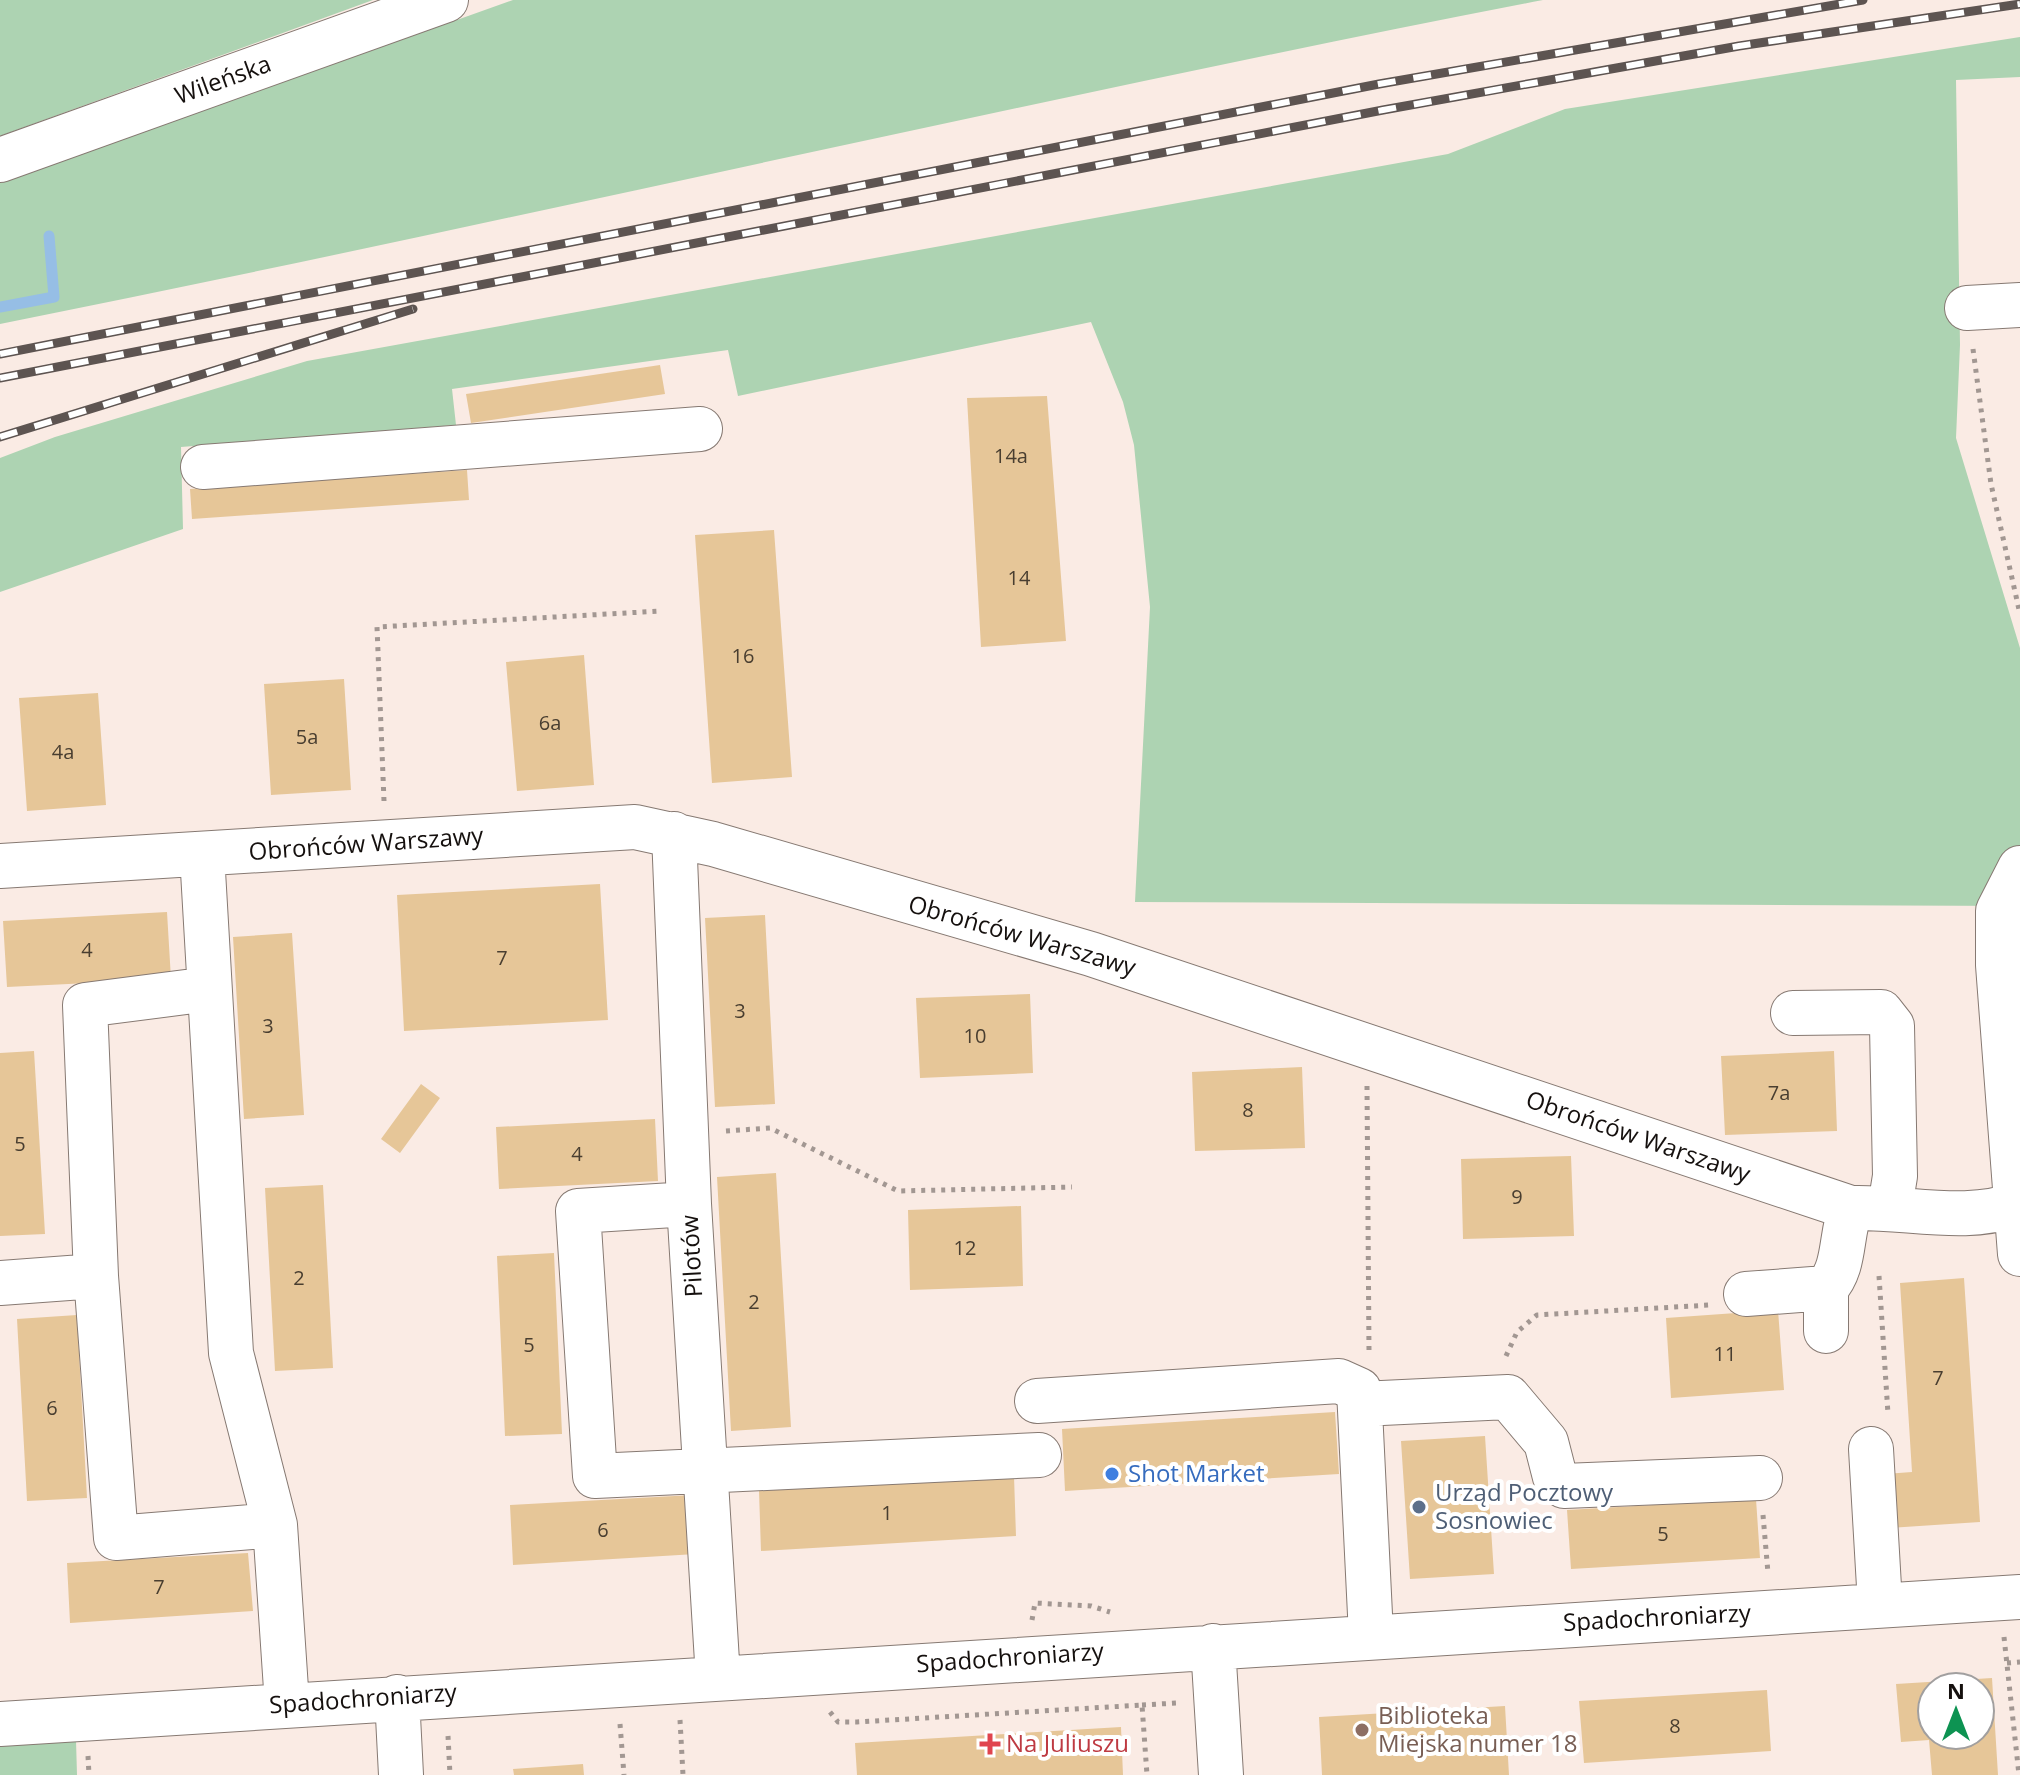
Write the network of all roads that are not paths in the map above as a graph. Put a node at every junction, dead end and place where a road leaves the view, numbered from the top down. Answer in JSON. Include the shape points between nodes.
{"nodes":[{"id":1,"x":446,"y":0,"type":"edge"},
{"id":2,"x":0,"y":160,"type":"edge"},
{"id":3,"x":2020,"y":305,"type":"edge"},
{"id":4,"x":1967,"y":308,"type":"road end"},
{"id":5,"x":700,"y":429,"type":"dead end"},
{"id":6,"x":203,"y":467,"type":"dead end"},
{"id":7,"x":674,"y":834,"type":"junction"},
{"id":8,"x":202,"y":854,"type":"junction"},
{"id":9,"x":0,"y":866,"type":"edge"},
{"id":10,"x":2020,"y":868,"type":"edge"},
{"id":11,"x":209,"y":989,"type":"junction"},
{"id":12,"x":1793,"y":1013,"type":"dead end"},
{"id":13,"x":689,"y":1204,"type":"junction"},
{"id":14,"x":2018,"y":1204,"type":"edge"},
{"id":15,"x":1870,"y":1208,"type":"junction"},
{"id":16,"x":2020,"y":1254,"type":"edge"},
{"id":17,"x":96,"y":1276,"type":"junction"},
{"id":18,"x":0,"y":1283,"type":"edge"},
{"id":19,"x":1746,"y":1294,"type":"road end"},
{"id":20,"x":1360,"y":1397,"type":"junction"},
{"id":21,"x":1037,"y":1401,"type":"dead end"},
{"id":22,"x":1871,"y":1449,"type":"road end"},
{"id":23,"x":1039,"y":1455,"type":"dead end"},
{"id":24,"x":704,"y":1470,"type":"junction"},
{"id":25,"x":1760,"y":1478,"type":"road end"},
{"id":26,"x":275,"y":1525,"type":"junction"},
{"id":27,"x":2005,"y":1597,"type":"edge"},
{"id":28,"x":1880,"y":1604,"type":"junction"},
{"id":29,"x":1371,"y":1635,"type":"junction"},
{"id":30,"x":1213,"y":1646,"type":"junction"},
{"id":31,"x":718,"y":1678,"type":"junction"},
{"id":32,"x":397,"y":1697,"type":"junction"},
{"id":33,"x":287,"y":1704,"type":"junction"},
{"id":34,"x":0,"y":1724,"type":"edge"},
{"id":35,"x":401,"y":1775,"type":"edge"},
{"id":36,"x":1221,"y":1775,"type":"edge"}],
"edges":[{"from":1,"to":2,"type":"street","name":"Wileńska"},
{"from":3,"to":4,"type":"street"},
{"from":5,"to":6,"type":"street"},
{"from":7,"to":8,"type":"street","name":"Obrońców Warszawy","via":[[635,827]]},
{"from":7,"to":13,"type":"street","name":"Pilotów"},
{"from":7,"to":15,"type":"street","name":"Obrońców Warszawy","via":[[1091,954]]},
{"from":8,"to":9,"type":"street","name":"Obrońców Warszawy"},
{"from":8,"to":11,"type":"street"},
{"from":10,"to":14,"type":"street","via":[[1998,911]]},
{"from":11,"to":17,"type":"street","via":[[85,1005]]},
{"from":11,"to":26,"type":"street","via":[[231,1353]]},
{"from":12,"to":15,"type":"street","via":[[1881,1012],[1892,1026],[1895,1176]]},
{"from":13,"to":24,"type":"street","name":"Pilotów"},
{"from":13,"to":24,"type":"street","via":[[578,1211],[595,1476]]},
{"from":14,"to":15,"type":"street","name":"Obrońców Warszawy","via":[[1973,1215]]},
{"from":14,"to":16,"type":"street"},
{"from":15,"to":19,"type":"street","via":[[1843,1228],[1838,1275],[1826,1309]]},
{"from":17,"to":18,"type":"street"},
{"from":17,"to":26,"type":"street","via":[[116,1538]]},
{"from":20,"to":21,"type":"street","via":[[1339,1381]]},
{"from":20,"to":25,"type":"street","via":[[1508,1397],[1546,1442],[1555,1477],[1564,1486]]},
{"from":20,"to":29,"type":"street"},
{"from":22,"to":28,"type":"street"},
{"from":23,"to":24,"type":"street"},
{"from":24,"to":31,"type":"street","name":"Pilotów"},
{"from":26,"to":33,"type":"street"},
{"from":27,"to":28,"type":"street","name":"Spadochroniarzy"},
{"from":28,"to":29,"type":"street","name":"Spadochroniarzy"},
{"from":29,"to":30,"type":"street","name":"Spadochroniarzy"},
{"from":30,"to":31,"type":"street","name":"Spadochroniarzy"},
{"from":30,"to":36,"type":"street"},
{"from":31,"to":32,"type":"street","name":"Spadochroniarzy"},
{"from":32,"to":33,"type":"street","name":"Spadochroniarzy"},
{"from":32,"to":35,"type":"street"},
{"from":33,"to":34,"type":"street","name":"Spadochroniarzy"}]}
